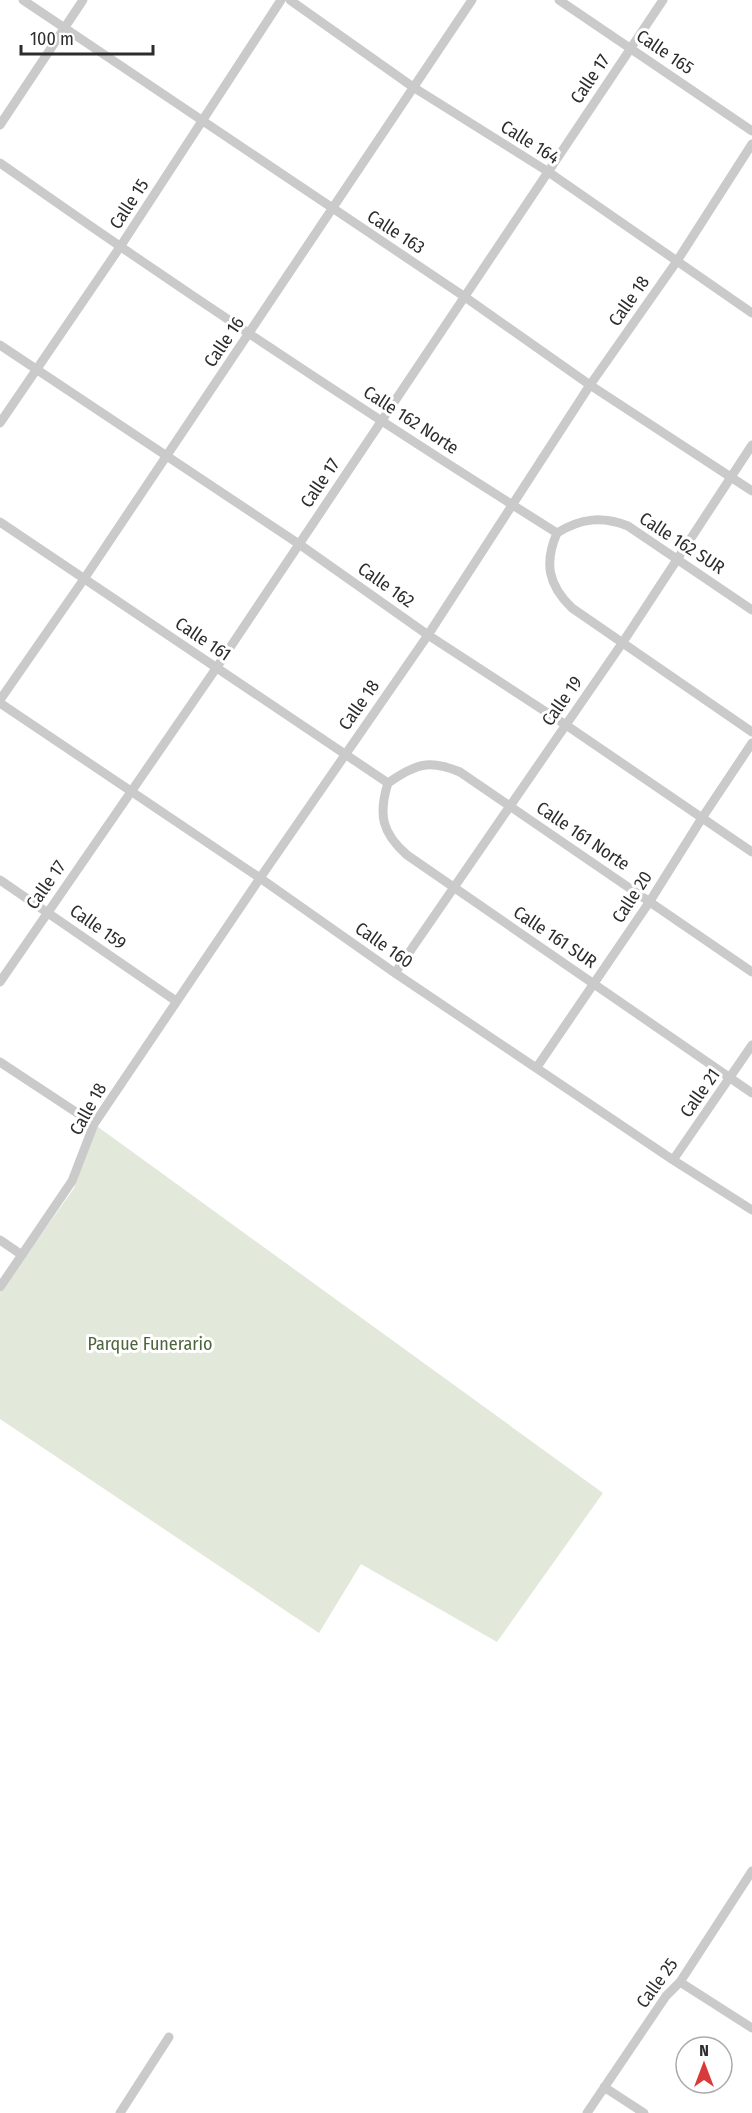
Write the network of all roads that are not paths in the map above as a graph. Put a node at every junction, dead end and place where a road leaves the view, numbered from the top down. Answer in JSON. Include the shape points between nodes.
{"nodes":[{"id":1,"x":22,"y":0,"type":"edge"},
{"id":2,"x":83,"y":0,"type":"edge"},
{"id":3,"x":281,"y":0,"type":"edge"},
{"id":4,"x":290,"y":0,"type":"edge"},
{"id":5,"x":472,"y":0,"type":"edge"},
{"id":6,"x":559,"y":0,"type":"edge"},
{"id":7,"x":663,"y":0,"type":"edge"},
{"id":8,"x":64,"y":28,"type":"junction"},
{"id":9,"x":630,"y":48,"type":"junction"},
{"id":10,"x":413,"y":87,"type":"junction"},
{"id":11,"x":202,"y":122,"type":"junction"},
{"id":12,"x":0,"y":125,"type":"edge"},
{"id":13,"x":752,"y":131,"type":"edge"},
{"id":14,"x":752,"y":144,"type":"edge"},
{"id":15,"x":0,"y":163,"type":"edge"},
{"id":16,"x":547,"y":171,"type":"junction"},
{"id":17,"x":332,"y":209,"type":"junction"},
{"id":18,"x":120,"y":247,"type":"junction"},
{"id":19,"x":677,"y":261,"type":"junction"},
{"id":20,"x":465,"y":297,"type":"junction"},
{"id":21,"x":752,"y":313,"type":"edge"},
{"id":22,"x":249,"y":333,"type":"junction"},
{"id":23,"x":0,"y":345,"type":"edge"},
{"id":24,"x":36,"y":370,"type":"junction"},
{"id":25,"x":590,"y":384,"type":"junction"},
{"id":26,"x":381,"y":422,"type":"junction"},
{"id":27,"x":0,"y":423,"type":"edge"},
{"id":28,"x":752,"y":445,"type":"edge"},
{"id":29,"x":167,"y":457,"type":"junction"},
{"id":30,"x":731,"y":477,"type":"junction"},
{"id":31,"x":752,"y":491,"type":"edge"},
{"id":32,"x":512,"y":505,"type":"junction"},
{"id":33,"x":0,"y":522,"type":"edge"},
{"id":34,"x":556,"y":533,"type":"junction"},
{"id":35,"x":299,"y":544,"type":"junction"},
{"id":36,"x":677,"y":558,"type":"junction"},
{"id":37,"x":84,"y":579,"type":"junction"},
{"id":38,"x":752,"y":609,"type":"edge"},
{"id":39,"x":428,"y":635,"type":"junction"},
{"id":40,"x":623,"y":642,"type":"junction"},
{"id":41,"x":217,"y":668,"type":"junction"},
{"id":42,"x":0,"y":701,"type":"edge"},
{"id":43,"x":566,"y":725,"type":"junction"},
{"id":44,"x":752,"y":732,"type":"edge"},
{"id":45,"x":752,"y":743,"type":"edge"},
{"id":46,"x":345,"y":754,"type":"junction"},
{"id":47,"x":388,"y":783,"type":"junction"},
{"id":48,"x":132,"y":792,"type":"junction"},
{"id":49,"x":510,"y":806,"type":"junction"},
{"id":50,"x":702,"y":818,"type":"junction"},
{"id":51,"x":752,"y":852,"type":"edge"},
{"id":52,"x":260,"y":878,"type":"junction"},
{"id":53,"x":0,"y":880,"type":"edge"},
{"id":54,"x":454,"y":888,"type":"junction"},
{"id":55,"x":650,"y":902,"type":"junction"},
{"id":56,"x":47,"y":912,"type":"junction"},
{"id":57,"x":752,"y":972,"type":"edge"},
{"id":58,"x":395,"y":973,"type":"junction"},
{"id":59,"x":0,"y":982,"type":"edge"},
{"id":60,"x":594,"y":983,"type":"junction"},
{"id":61,"x":176,"y":1001,"type":"junction"},
{"id":62,"x":752,"y":1045,"type":"edge"},
{"id":63,"x":0,"y":1062,"type":"edge"},
{"id":64,"x":537,"y":1067,"type":"junction"},
{"id":65,"x":730,"y":1078,"type":"junction"},
{"id":66,"x":752,"y":1093,"type":"edge"},
{"id":67,"x":94,"y":1124,"type":"junction"},
{"id":68,"x":673,"y":1160,"type":"junction"},
{"id":69,"x":752,"y":1210,"type":"edge"},
{"id":70,"x":0,"y":1240,"type":"edge"},
{"id":71,"x":21,"y":1255,"type":"junction"},
{"id":72,"x":0,"y":1287,"type":"edge"},
{"id":73,"x":752,"y":1871,"type":"edge"},
{"id":74,"x":680,"y":1982,"type":"junction"},
{"id":75,"x":752,"y":2028,"type":"edge"},
{"id":76,"x":169,"y":2037,"type":"dead end"},
{"id":77,"x":604,"y":2087,"type":"junction"},
{"id":78,"x":120,"y":2113,"type":"edge"},
{"id":79,"x":587,"y":2113,"type":"edge"},
{"id":80,"x":644,"y":2113,"type":"edge"}],
"edges":[{"from":1,"to":8,"type":"street","name":"Calle 163"},
{"from":2,"to":8,"type":"street"},
{"from":3,"to":11,"type":"street","name":"Calle 15"},
{"from":4,"to":10,"type":"street","name":"Calle 164"},
{"from":5,"to":10,"type":"street","name":"Calle 16"},
{"from":6,"to":9,"type":"street","name":"Calle 165"},
{"from":7,"to":9,"type":"street","name":"Calle 17"},
{"from":8,"to":11,"type":"street","name":"Calle 163"},
{"from":8,"to":12,"type":"street"},
{"from":9,"to":13,"type":"street","name":"Calle 165"},
{"from":9,"to":16,"type":"street","name":"Calle 17"},
{"from":10,"to":16,"type":"street","name":"Calle 164"},
{"from":10,"to":17,"type":"street","name":"Calle 16"},
{"from":11,"to":17,"type":"street","name":"Calle 163"},
{"from":11,"to":18,"type":"street","name":"Calle 15"},
{"from":14,"to":19,"type":"street","name":"Calle 18"},
{"from":15,"to":18,"type":"street","name":"Calle 162 Norte"},
{"from":16,"to":19,"type":"street","name":"Calle 164"},
{"from":16,"to":20,"type":"street","name":"Calle 17"},
{"from":17,"to":20,"type":"street","name":"Calle 163"},
{"from":17,"to":22,"type":"street","name":"Calle 16"},
{"from":18,"to":22,"type":"street","name":"Calle 162 Norte"},
{"from":18,"to":24,"type":"street","name":"Calle 15"},
{"from":19,"to":21,"type":"street","name":"Calle 164"},
{"from":19,"to":25,"type":"street","name":"Calle 18"},
{"from":20,"to":25,"type":"street","name":"Calle 163"},
{"from":20,"to":26,"type":"street","name":"Calle 17"},
{"from":22,"to":26,"type":"street","name":"Calle 162 Norte"},
{"from":22,"to":29,"type":"street","name":"Calle 16"},
{"from":23,"to":24,"type":"street","name":"Calle 162"},
{"from":24,"to":27,"type":"street","name":"Calle 15"},
{"from":24,"to":29,"type":"street","name":"Calle 162"},
{"from":25,"to":30,"type":"street","name":"Calle 163"},
{"from":25,"to":32,"type":"street","name":"Calle 18"},
{"from":26,"to":32,"type":"street","name":"Calle 162 Norte"},
{"from":26,"to":35,"type":"street","name":"Calle 17"},
{"from":28,"to":30,"type":"street","name":"Calle 19"},
{"from":29,"to":35,"type":"street","name":"Calle 162"},
{"from":29,"to":37,"type":"street","name":"Calle 16"},
{"from":30,"to":31,"type":"street","name":"Calle 163"},
{"from":30,"to":36,"type":"street","name":"Calle 19"},
{"from":32,"to":34,"type":"street","name":"Calle 162 Norte"},
{"from":32,"to":39,"type":"street","name":"Calle 18"},
{"from":33,"to":37,"type":"street","name":"Calle 161"},
{"from":34,"to":36,"type":"street","name":"Calle 162 SUR","via":[[583,520],[611,520],[628,526]]},
{"from":34,"to":40,"type":"street","via":[[549,566],[561,597]]},
{"from":35,"to":39,"type":"street","name":"Calle 162"},
{"from":35,"to":41,"type":"street","name":"Calle 17"},
{"from":36,"to":38,"type":"street","name":"Calle 162 SUR"},
{"from":36,"to":40,"type":"street","name":"Calle 19"},
{"from":37,"to":41,"type":"street","name":"Calle 161"},
{"from":37,"to":42,"type":"street","name":"Calle 16"},
{"from":39,"to":43,"type":"street","name":"Calle 162"},
{"from":39,"to":46,"type":"street","name":"Calle 18"},
{"from":40,"to":43,"type":"street","name":"Calle 19"},
{"from":40,"to":44,"type":"street"},
{"from":41,"to":46,"type":"street","name":"Calle 161"},
{"from":41,"to":48,"type":"street","name":"Calle 17"},
{"from":42,"to":48,"type":"street","name":"Calle 160"},
{"from":43,"to":49,"type":"street","name":"Calle 19"},
{"from":43,"to":50,"type":"street","name":"Calle 162"},
{"from":45,"to":50,"type":"street","name":"Calle 20"},
{"from":46,"to":47,"type":"street","name":"Calle 161"},
{"from":46,"to":52,"type":"street","name":"Calle 18"},
{"from":47,"to":49,"type":"street","name":"Calle 161 Norte","via":[[412,767],[444,765]]},
{"from":47,"to":54,"type":"street","name":"Calle 161 SUR","via":[[383,809],[385,830],[407,855]]},
{"from":48,"to":52,"type":"street","name":"Calle 160"},
{"from":48,"to":56,"type":"street","name":"Calle 17"},
{"from":49,"to":54,"type":"street","name":"Calle 19"},
{"from":49,"to":55,"type":"street","name":"Calle 161 Norte"},
{"from":50,"to":51,"type":"street","name":"Calle 162"},
{"from":50,"to":55,"type":"street","name":"Calle 20"},
{"from":52,"to":58,"type":"street","name":"Calle 160"},
{"from":52,"to":61,"type":"street","name":"Calle 18"},
{"from":53,"to":56,"type":"street","name":"Calle 159"},
{"from":54,"to":58,"type":"street","name":"Calle 19"},
{"from":54,"to":60,"type":"street","name":"Calle 161 SUR"},
{"from":55,"to":57,"type":"street","name":"Calle 161 Norte"},
{"from":55,"to":60,"type":"street","name":"Calle 20"},
{"from":56,"to":59,"type":"street","name":"Calle 17"},
{"from":56,"to":61,"type":"street","name":"Calle 159"},
{"from":58,"to":64,"type":"street","name":"Calle 160"},
{"from":60,"to":64,"type":"street","name":"Calle 20"},
{"from":60,"to":65,"type":"street","name":"Calle 161 SUR"},
{"from":61,"to":67,"type":"street","name":"Calle 18"},
{"from":62,"to":65,"type":"street","name":"Calle 21"},
{"from":63,"to":67,"type":"street"},
{"from":64,"to":68,"type":"street","name":"Calle 160"},
{"from":65,"to":66,"type":"street","name":"Calle 161 SUR"},
{"from":65,"to":68,"type":"street","name":"Calle 21"},
{"from":67,"to":71,"type":"street","name":"Calle 18","via":[[72,1181]]},
{"from":68,"to":69,"type":"street","name":"Calle 160"},
{"from":70,"to":71,"type":"street"},
{"from":71,"to":72,"type":"street","name":"Calle 18"},
{"from":73,"to":74,"type":"street","name":"Calle 25"},
{"from":74,"to":75,"type":"street"},
{"from":74,"to":77,"type":"street","name":"Calle 25","via":[[666,1996]]},
{"from":76,"to":78,"type":"street"},
{"from":77,"to":79,"type":"street","name":"Calle 25"},
{"from":77,"to":80,"type":"street"}]}
